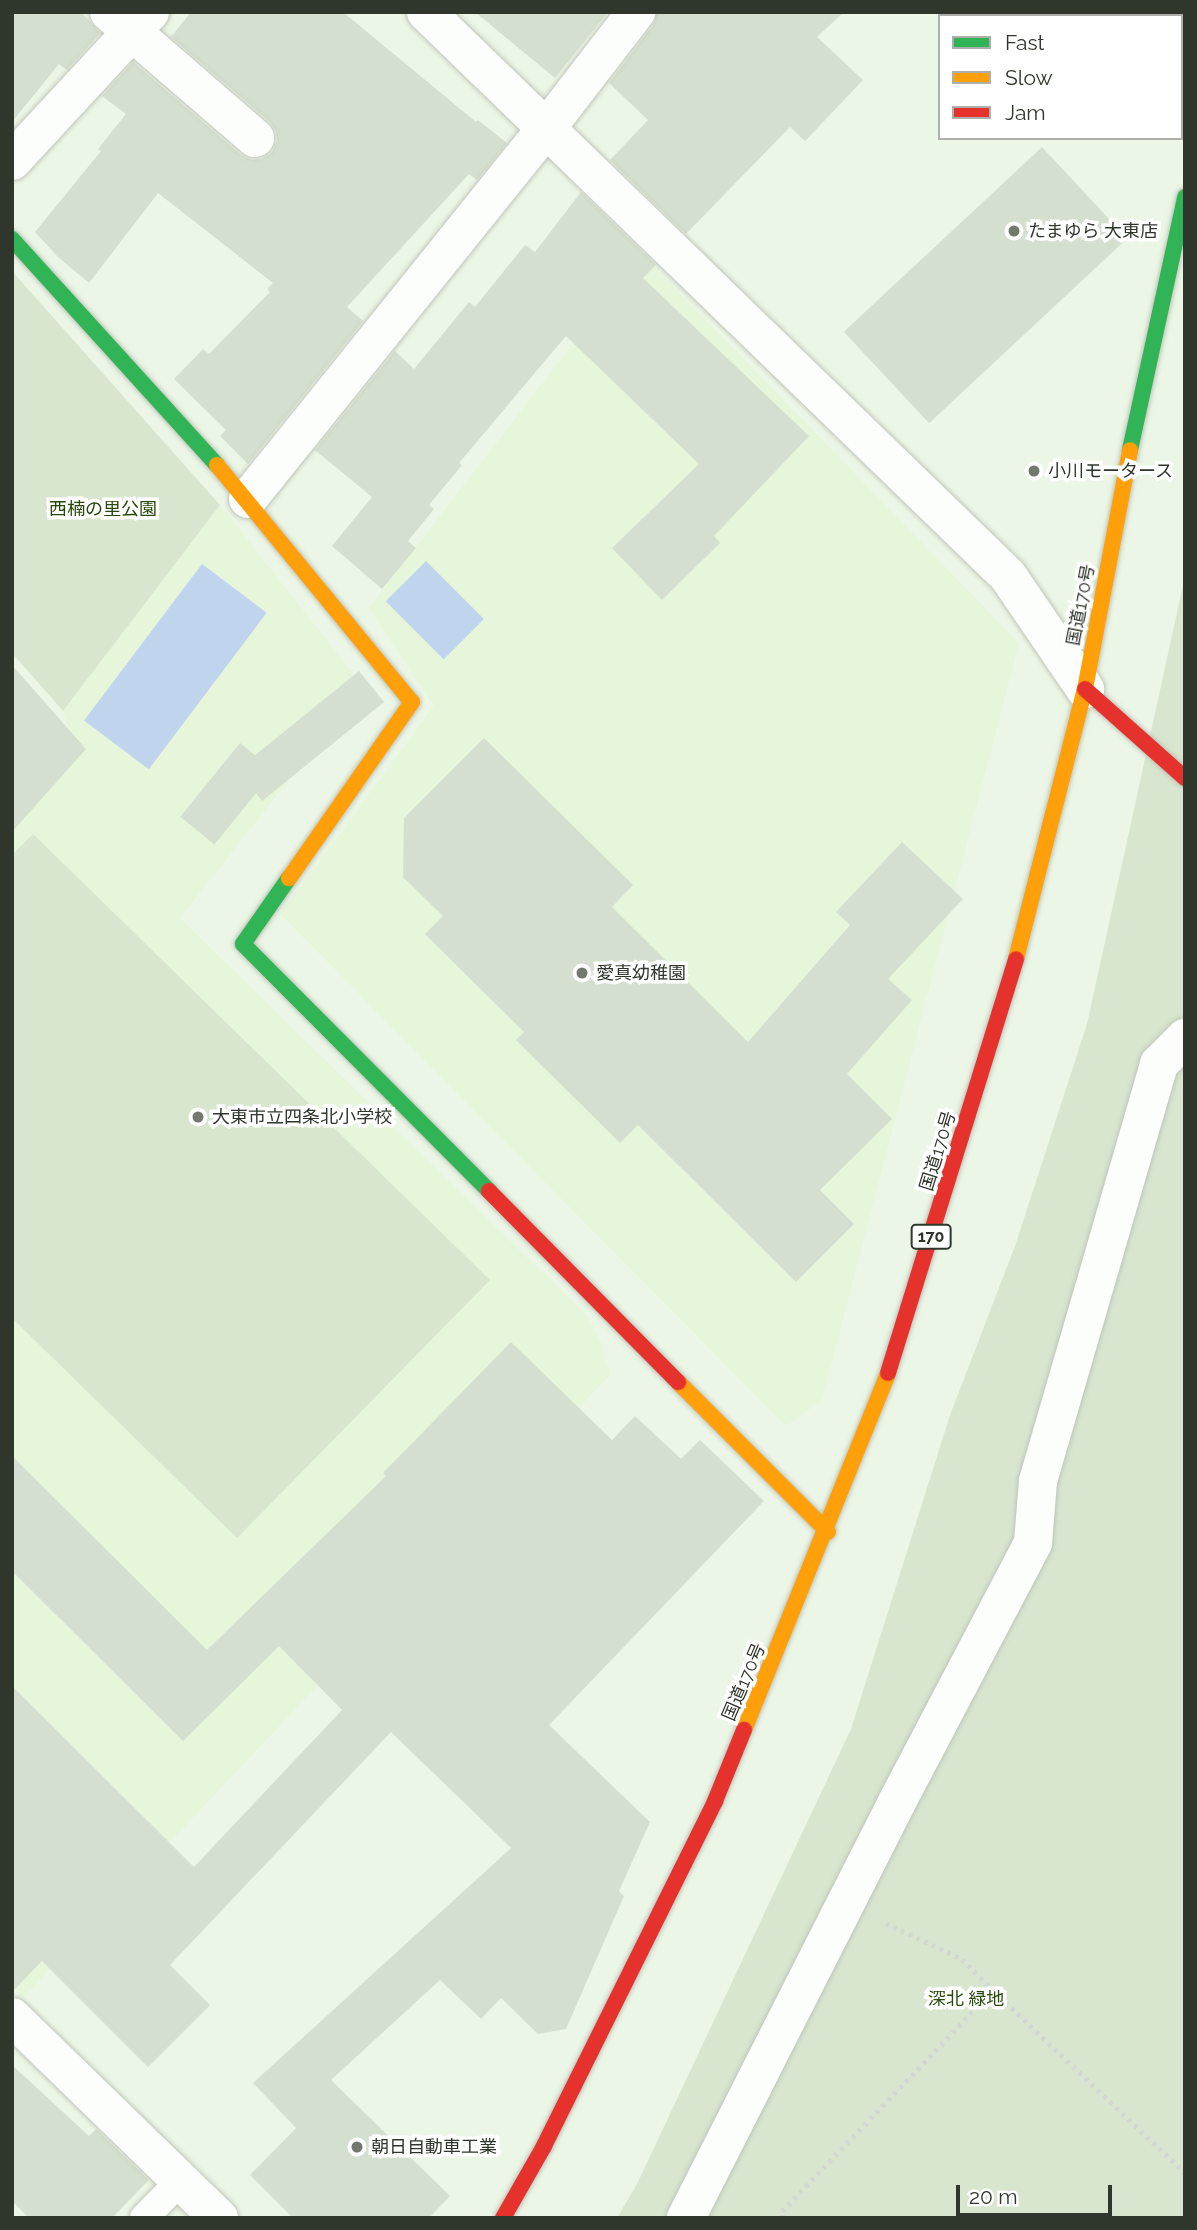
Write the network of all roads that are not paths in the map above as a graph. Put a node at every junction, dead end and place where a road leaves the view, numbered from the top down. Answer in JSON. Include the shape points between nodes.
{"nodes":[{"id":1,"x":426,"y":12,"type":"edge"},
{"id":2,"x":636,"y":12,"type":"edge"},
{"id":3,"x":131,"y":19,"type":"edge"},
{"id":4,"x":546,"y":129,"type":"junction"},
{"id":5,"x":255,"y":138,"type":"dead end"},
{"id":6,"x":12,"y":161,"type":"edge"},
{"id":7,"x":1185,"y":197,"type":"edge"},
{"id":8,"x":12,"y":239,"type":"edge"},
{"id":9,"x":248,"y":499,"type":"junction"},
{"id":10,"x":1085,"y":689,"type":"junction"},
{"id":11,"x":1185,"y":778,"type":"edge"},
{"id":12,"x":1185,"y":1038,"type":"edge"},
{"id":13,"x":828,"y":1532,"type":"junction"},
{"id":14,"x":16,"y":2029,"type":"edge"},
{"id":15,"x":181,"y":2180,"type":"junction"},
{"id":16,"x":144,"y":2218,"type":"edge"},
{"id":17,"x":219,"y":2218,"type":"edge"},
{"id":18,"x":503,"y":2218,"type":"edge"},
{"id":19,"x":686,"y":2218,"type":"edge"}],
"edges":[{"from":1,"to":4,"type":"street"},
{"from":2,"to":4,"type":"street"},
{"from":3,"to":5,"type":"street"},
{"from":3,"to":6,"type":"street"},
{"from":4,"to":9,"type":"street"},
{"from":4,"to":10,"type":"street","via":[[1008,576]]},
{"from":7,"to":10,"type":"main road","name":"国道170号","number":"170"},
{"from":8,"to":9,"type":"main road"},
{"from":9,"to":13,"type":"main road","via":[[412,702],[243,944]]},
{"from":10,"to":11,"type":"main road"},
{"from":10,"to":13,"type":"main road","name":"国道170号","number":"170","via":[[1004,1003],[879,1402]]},
{"from":12,"to":19,"type":"street","via":[[1159,1063],[1038,1481],[1033,1543]]},
{"from":13,"to":18,"type":"main road","name":"国道170号","number":"170","via":[[715,1801],[544,2146]]},
{"from":14,"to":15,"type":"street","via":[[48,2048]]},
{"from":15,"to":16,"type":"lane"},
{"from":15,"to":17,"type":"street"}]}
